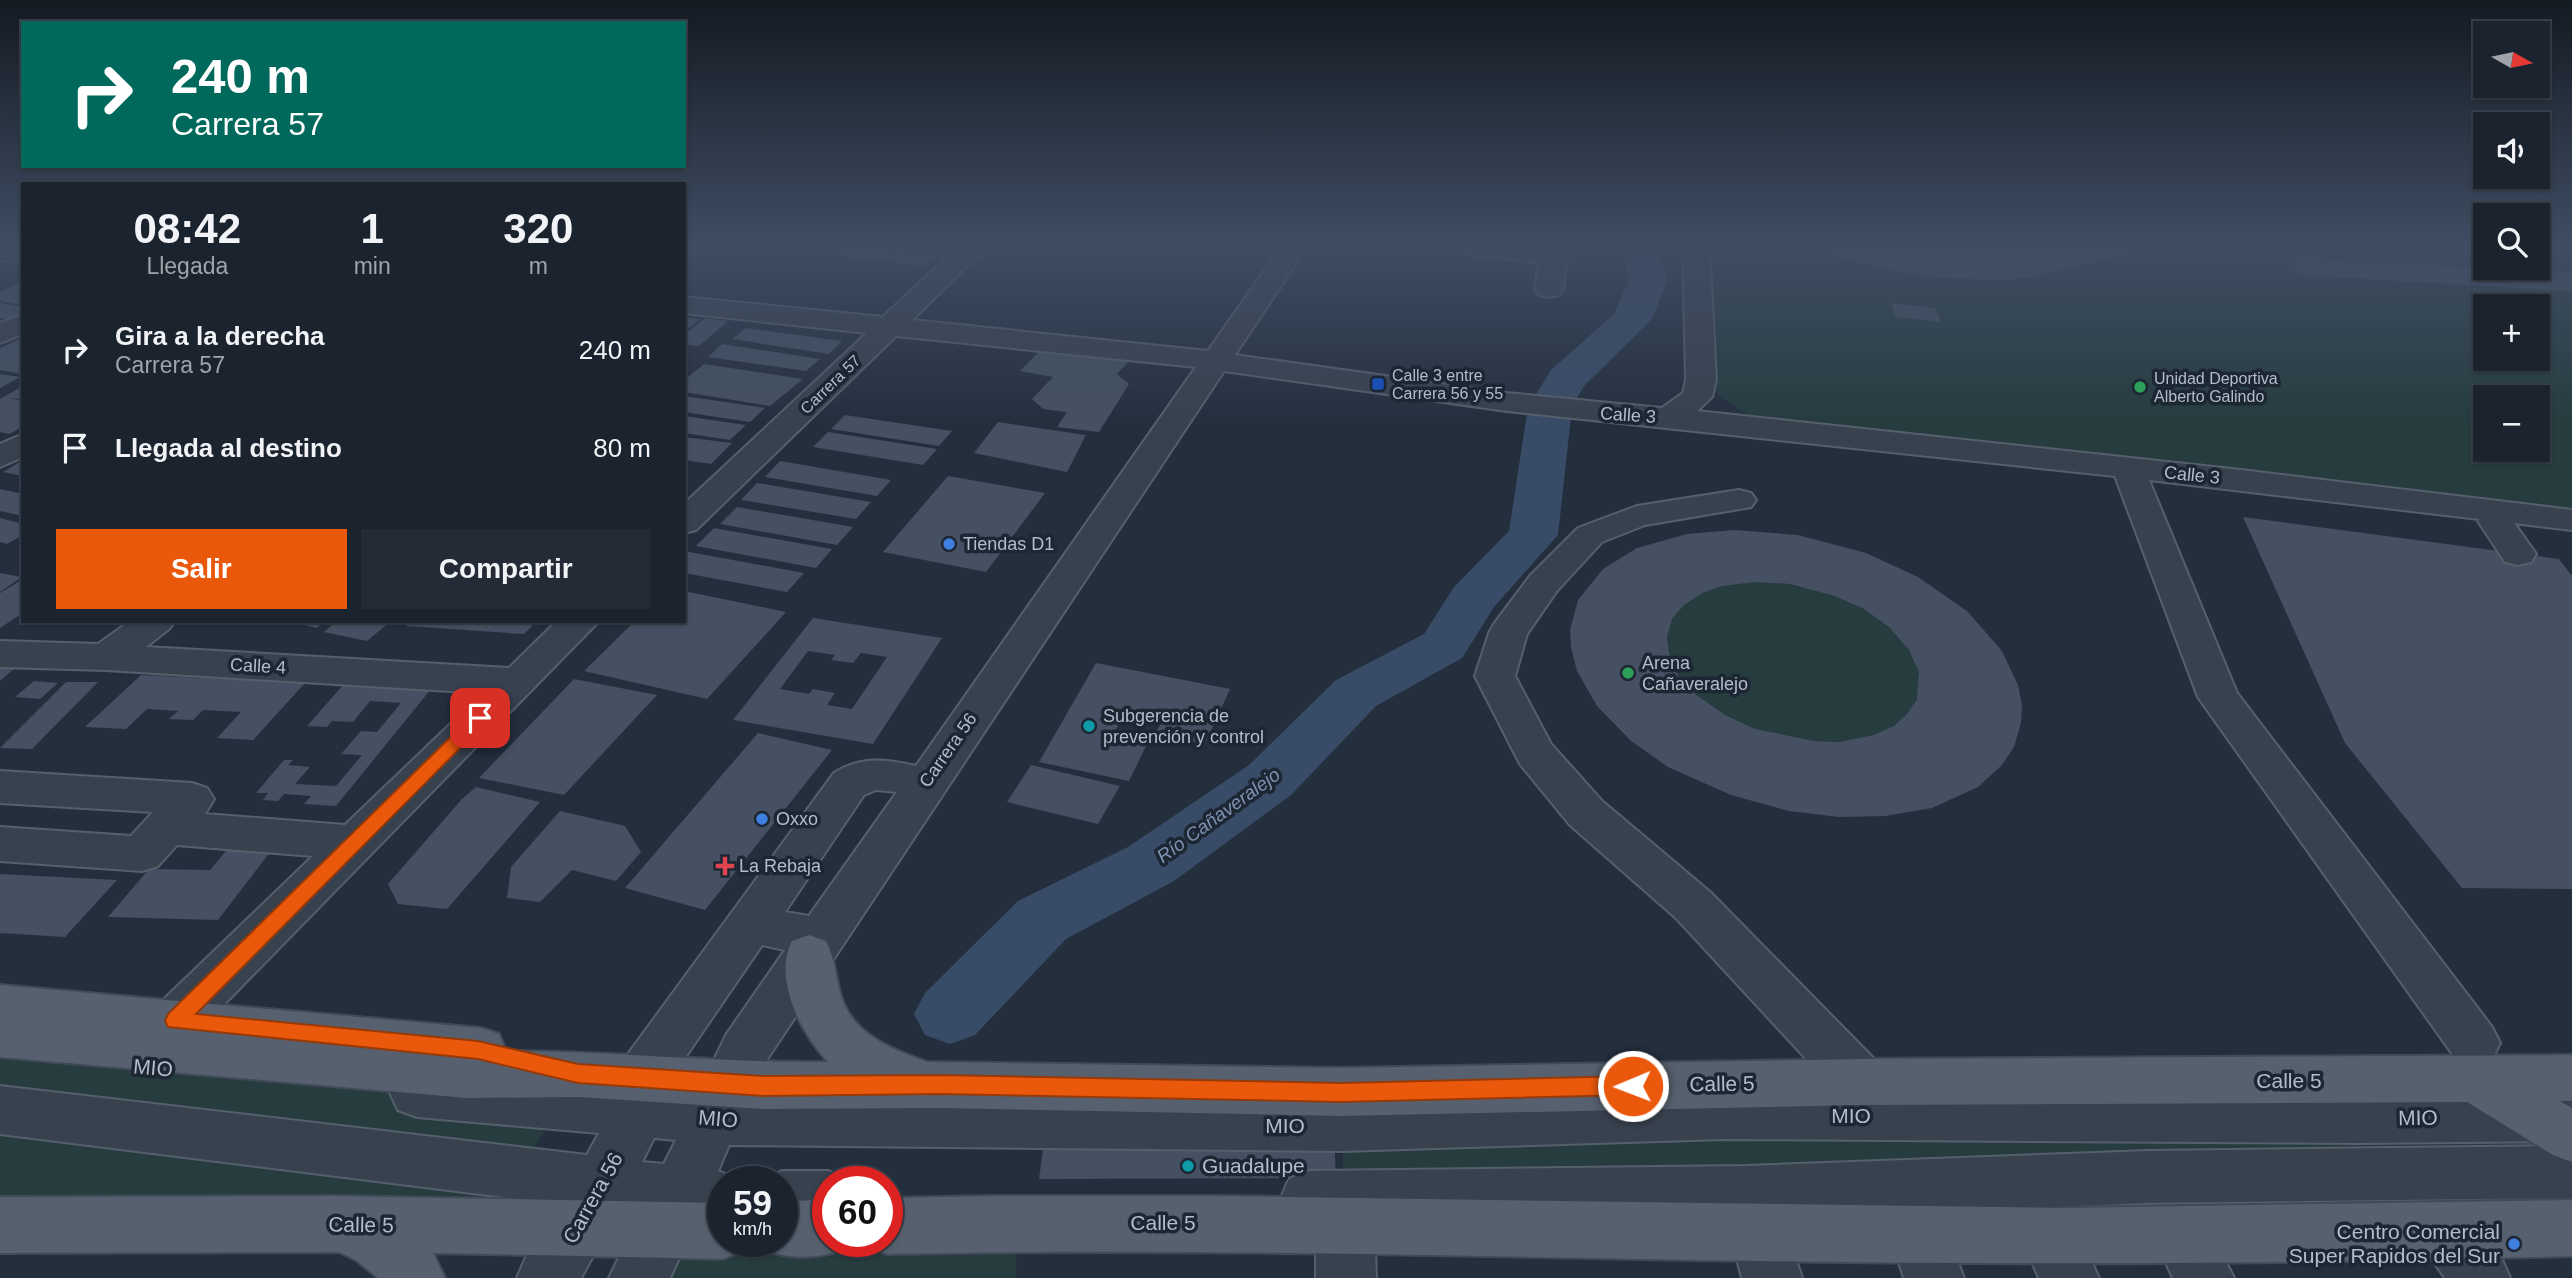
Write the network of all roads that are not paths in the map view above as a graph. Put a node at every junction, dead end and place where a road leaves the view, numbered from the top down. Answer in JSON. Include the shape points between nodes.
{"nodes":[{"id":1,"x":686,"y":304,"type":"edge"},
{"id":2,"x":914,"y":304,"type":"edge"},
{"id":3,"x":1255,"y":304,"type":"edge"},
{"id":4,"x":1698,"y":304,"type":"edge"},
{"id":5,"x":21,"y":324,"type":"edge"},
{"id":6,"x":893,"y":324,"type":"junction"},
{"id":7,"x":0,"y":334,"type":"edge"},
{"id":8,"x":1216,"y":360,"type":"junction"},
{"id":9,"x":1701,"y":380,"type":"junction"},
{"id":10,"x":1662,"y":417,"type":"junction"},
{"id":11,"x":1788,"y":431,"type":"junction"},
{"id":12,"x":21,"y":445,"type":"edge"},
{"id":13,"x":0,"y":457,"type":"edge"},
{"id":14,"x":2128,"y":468,"type":"junction"},
{"id":15,"x":1740,"y":500,"type":"dead end"},
{"id":16,"x":2572,"y":520,"type":"edge"},
{"id":17,"x":686,"y":521,"type":"edge"},
{"id":18,"x":2495,"y":521,"type":"junction"},
{"id":19,"x":2572,"y":531,"type":"edge"},
{"id":20,"x":2518,"y":554,"type":"dead end"},
{"id":21,"x":153,"y":623,"type":"edge"},
{"id":22,"x":578,"y":623,"type":"edge"},
{"id":23,"x":0,"y":654,"type":"edge"},
{"id":24,"x":106,"y":657,"type":"junction"},
{"id":25,"x":516,"y":682,"type":"junction"},
{"id":26,"x":925,"y":783,"type":"junction"},
{"id":27,"x":0,"y":787,"type":"edge"},
{"id":28,"x":166,"y":828,"type":"junction"},
{"id":29,"x":354,"y":843,"type":"junction"},
{"id":30,"x":0,"y":844,"type":"edge"},
{"id":31,"x":750,"y":924,"type":"junction"},
{"id":32,"x":814,"y":946,"type":"junction"},
{"id":33,"x":0,"y":1006,"type":"edge"},
{"id":34,"x":175,"y":1021,"type":"junction"},
{"id":35,"x":0,"y":1035,"type":"edge"},
{"id":36,"x":0,"y":1056,"type":"edge"},
{"id":37,"x":2474,"y":1061,"type":"junction"},
{"id":38,"x":578,"y":1074,"type":"junction"},
{"id":39,"x":2572,"y":1078,"type":"edge"},
{"id":40,"x":1861,"y":1082,"type":"junction"},
{"id":41,"x":940,"y":1085,"type":"junction"},
{"id":42,"x":646,"y":1090,"type":"junction"},
{"id":43,"x":720,"y":1101,"type":"junction"},
{"id":44,"x":0,"y":1110,"type":"edge"},
{"id":45,"x":2561,"y":1124,"type":"edge"},
{"id":46,"x":2572,"y":1172,"type":"edge"},
{"id":47,"x":903,"y":1198,"type":"edge"},
{"id":48,"x":590,"y":1207,"type":"junction"},
{"id":49,"x":335,"y":1224,"type":"junction"},
{"id":50,"x":676,"y":1225,"type":"edge"},
{"id":51,"x":0,"y":1226,"type":"edge"},
{"id":52,"x":903,"y":1226,"type":"edge"},
{"id":53,"x":2572,"y":1228,"type":"edge"},
{"id":54,"x":707,"y":1229,"type":"edge"},
{"id":55,"x":2447,"y":1233,"type":"junction"},
{"id":56,"x":1346,"y":1251,"type":"edge"},
{"id":57,"x":1766,"y":1255,"type":"edge"},
{"id":58,"x":1927,"y":1256,"type":"edge"},
{"id":59,"x":2059,"y":1256,"type":"edge"},
{"id":60,"x":2193,"y":1257,"type":"edge"},
{"id":61,"x":415,"y":1278,"type":"edge"},
{"id":62,"x":547,"y":1278,"type":"edge"},
{"id":63,"x":2480,"y":1278,"type":"edge"}],
"edges":[{"from":1,"to":6,"type":"street","name":"Calle 3"},
{"from":2,"to":6,"type":"street","name":"Carrera 57"},
{"from":3,"to":8,"type":"street","name":"Carrera 56"},
{"from":4,"to":9,"type":"street"},
{"from":5,"to":7,"type":"street"},
{"from":6,"to":8,"type":"street","name":"Calle 3"},
{"from":6,"to":17,"type":"street","name":"Carrera 57"},
{"from":8,"to":10,"type":"street","name":"Calle 3","via":[[1507,402]]},
{"from":8,"to":26,"type":"street","name":"Carrera 56"},
{"from":9,"to":10,"type":"street","via":[[1697,397],[1680,411]]},
{"from":9,"to":11,"type":"street","via":[[1736,408]]},
{"from":10,"to":11,"type":"street","name":"Calle 3"},
{"from":11,"to":14,"type":"street","name":"Calle 3"},
{"from":12,"to":13,"type":"street"},
{"from":14,"to":16,"type":"street","name":"Calle 3"},
{"from":14,"to":18,"type":"street","via":[[2245,489]]},
{"from":14,"to":37,"type":"street","via":[[2218,697]]},
{"from":15,"to":40,"type":"street","via":[[1637,516],[1590,535],[1543,584],[1508,633],[1495,677],[1535,753],[1586,813],[1693,905]]},
{"from":18,"to":19,"type":"street"},
{"from":18,"to":20,"type":"street"},
{"from":21,"to":24,"type":"street"},
{"from":22,"to":25,"type":"street"},
{"from":23,"to":24,"type":"street","name":"Calle 4"},
{"from":24,"to":25,"type":"street","name":"Calle 4"},
{"from":25,"to":29,"type":"street"},
{"from":26,"to":31,"type":"street","name":"Carrera 56","via":[[874,774],[856,777]]},
{"from":26,"to":32,"type":"street","name":"Carrera 56"},
{"from":27,"to":28,"type":"street","via":[[192,799]]},
{"from":28,"to":29,"type":"street"},
{"from":28,"to":30,"type":"street","via":[[142,854]]},
{"from":29,"to":34,"type":"street"},
{"from":31,"to":32,"type":"street"},
{"from":31,"to":42,"type":"street","name":"Carrera 56"},
{"from":32,"to":41,"type":"main road","via":[[815,1000],[846,1046],[898,1076]]},
{"from":32,"to":43,"type":"street","name":"Carrera 56","via":[[744,1051]]},
{"from":33,"to":34,"type":"main road"},
{"from":34,"to":38,"type":"main road","via":[[478,1050]]},
{"from":35,"to":38,"type":"main road","via":[[467,1075]]},
{"from":36,"to":42,"type":"street","name":"MIO"},
{"from":37,"to":39,"type":"main road","name":"Calle 5"},
{"from":37,"to":40,"type":"main road","name":"Calle 5"},
{"from":37,"to":45,"type":"main road"},
{"from":38,"to":42,"type":"main road"},
{"from":40,"to":41,"type":"main road","name":"Calle 5","via":[[1341,1092]]},
{"from":41,"to":43,"type":"main road","name":"Calle 5","via":[[787,1086]]},
{"from":42,"to":43,"type":"street","name":"MIO"},
{"from":42,"to":48,"type":"street","name":"Carrera 56"},
{"from":43,"to":45,"type":"street","name":"MIO","via":[[828,1123],[1342,1126],[1722,1115]]},
{"from":43,"to":50,"type":"street","name":"Carrera 56"},
{"from":44,"to":48,"type":"street"},
{"from":46,"to":47,"type":"street","via":[[2148,1177],[1747,1193]]},
{"from":48,"to":49,"type":"main road","name":"Calle 5"},
{"from":48,"to":50,"type":"main road","name":"Calle 5"},
{"from":48,"to":62,"type":"street","name":"Carrera 56"},
{"from":49,"to":51,"type":"main road","name":"Calle 5"},
{"from":49,"to":61,"type":"main road","via":[[379,1242],[403,1261]]},
{"from":50,"to":54,"type":"main road","name":"Calle 5"},
{"from":52,"to":56,"type":"main road","name":"Calle 5","via":[[1017,1223]]},
{"from":53,"to":55,"type":"main road","name":"Calle 5"},
{"from":55,"to":60,"type":"main road","name":"Calle 5"},
{"from":55,"to":63,"type":"street"},
{"from":56,"to":57,"type":"main road","name":"Calle 5"},
{"from":57,"to":58,"type":"main road","name":"Calle 5"},
{"from":58,"to":59,"type":"main road","name":"Calle 5"},
{"from":59,"to":60,"type":"main road","name":"Calle 5"}]}
